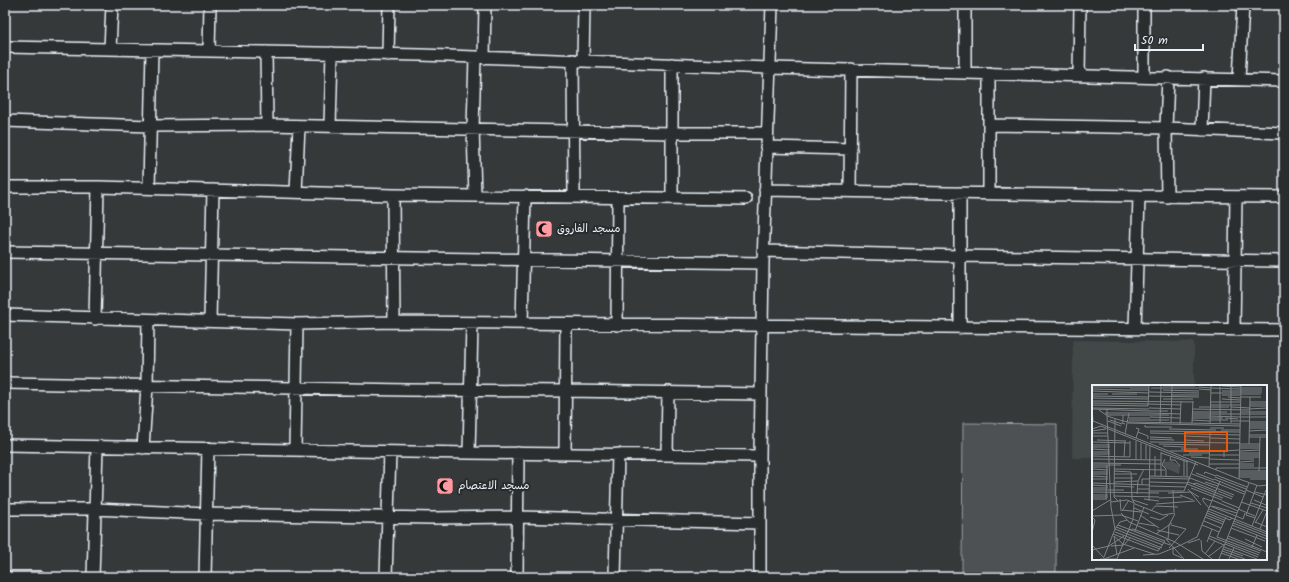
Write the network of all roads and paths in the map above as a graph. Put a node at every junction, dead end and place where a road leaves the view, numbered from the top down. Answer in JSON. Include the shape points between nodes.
{"nodes":[{"id":1,"x":112,"y":5,"type":"edge"},
{"id":2,"x":210,"y":5,"type":"edge"},
{"id":3,"x":389,"y":5,"type":"edge"},
{"id":4,"x":485,"y":5,"type":"edge"},
{"id":5,"x":584,"y":5,"type":"edge"},
{"id":6,"x":772,"y":5,"type":"edge"},
{"id":7,"x":966,"y":5,"type":"edge"},
{"id":8,"x":1080,"y":5,"type":"edge"},
{"id":9,"x":1144,"y":5,"type":"edge"},
{"id":10,"x":1243,"y":5,"type":"edge"},
{"id":11,"x":5,"y":47,"type":"edge"},
{"id":12,"x":110,"y":49,"type":"junction"},
{"id":13,"x":152,"y":50,"type":"junction"},
{"id":14,"x":209,"y":51,"type":"junction"},
{"id":15,"x":266,"y":52,"type":"junction"},
{"id":16,"x":332,"y":53,"type":"junction"},
{"id":17,"x":388,"y":55,"type":"junction"},
{"id":18,"x":479,"y":57,"type":"junction"},
{"id":19,"x":578,"y":61,"type":"junction"},
{"id":20,"x":672,"y":64,"type":"junction"},
{"id":21,"x":770,"y":68,"type":"junction"},
{"id":22,"x":851,"y":70,"type":"junction"},
{"id":23,"x":965,"y":72,"type":"junction"},
{"id":24,"x":990,"y":73,"type":"junction"},
{"id":25,"x":1079,"y":75,"type":"junction"},
{"id":26,"x":1144,"y":77,"type":"junction"},
{"id":27,"x":1168,"y":77,"type":"junction"},
{"id":28,"x":1204,"y":78,"type":"junction"},
{"id":29,"x":1239,"y":79,"type":"junction"},
{"id":30,"x":1284,"y":80,"type":"edge"},
{"id":31,"x":5,"y":121,"type":"edge"},
{"id":32,"x":267,"y":125,"type":"junction"},
{"id":33,"x":989,"y":125,"type":"junction"},
{"id":34,"x":150,"y":126,"type":"junction"},
{"id":35,"x":299,"y":126,"type":"junction"},
{"id":36,"x":330,"y":126,"type":"junction"},
{"id":37,"x":473,"y":128,"type":"junction"},
{"id":38,"x":1166,"y":128,"type":"junction"},
{"id":39,"x":573,"y":130,"type":"junction"},
{"id":40,"x":1202,"y":130,"type":"junction"},
{"id":41,"x":672,"y":133,"type":"junction"},
{"id":42,"x":767,"y":133,"type":"junction"},
{"id":43,"x":1284,"y":133,"type":"edge"},
{"id":44,"x":766,"y":147,"type":"junction"},
{"id":45,"x":851,"y":148,"type":"junction"},
{"id":46,"x":5,"y":187,"type":"edge"},
{"id":47,"x":98,"y":187,"type":"junction"},
{"id":48,"x":149,"y":188,"type":"junction"},
{"id":49,"x":213,"y":190,"type":"junction"},
{"id":50,"x":765,"y":190,"type":"junction"},
{"id":51,"x":850,"y":191,"type":"junction"},
{"id":52,"x":296,"y":192,"type":"junction"},
{"id":53,"x":960,"y":193,"type":"junction"},
{"id":54,"x":989,"y":193,"type":"junction"},
{"id":55,"x":393,"y":195,"type":"junction"},
{"id":56,"x":475,"y":196,"type":"junction"},
{"id":57,"x":525,"y":196,"type":"junction"},
{"id":58,"x":1138,"y":196,"type":"junction"},
{"id":59,"x":574,"y":197,"type":"junction"},
{"id":60,"x":1167,"y":197,"type":"junction"},
{"id":61,"x":1236,"y":197,"type":"junction"},
{"id":62,"x":1284,"y":197,"type":"edge"},
{"id":63,"x":618,"y":198,"type":"junction"},
{"id":64,"x":672,"y":198,"type":"junction"},
{"id":65,"x":746,"y":199,"type":"dead end"},
{"id":66,"x":764,"y":251,"type":"junction"},
{"id":67,"x":5,"y":252,"type":"edge"},
{"id":68,"x":97,"y":253,"type":"junction"},
{"id":69,"x":212,"y":255,"type":"junction"},
{"id":70,"x":960,"y":256,"type":"junction"},
{"id":71,"x":394,"y":258,"type":"junction"},
{"id":72,"x":1137,"y":259,"type":"junction"},
{"id":73,"x":523,"y":260,"type":"junction"},
{"id":74,"x":618,"y":261,"type":"junction"},
{"id":75,"x":1236,"y":261,"type":"junction"},
{"id":76,"x":1284,"y":261,"type":"edge"},
{"id":77,"x":763,"y":263,"type":"junction"},
{"id":78,"x":5,"y":315,"type":"edge"},
{"id":79,"x":95,"y":318,"type":"junction"},
{"id":80,"x":148,"y":320,"type":"junction"},
{"id":81,"x":210,"y":320,"type":"junction"},
{"id":82,"x":394,"y":322,"type":"junction"},
{"id":83,"x":522,"y":323,"type":"junction"},
{"id":84,"x":297,"y":324,"type":"junction"},
{"id":85,"x":472,"y":324,"type":"junction"},
{"id":86,"x":566,"y":324,"type":"junction"},
{"id":87,"x":617,"y":325,"type":"junction"},
{"id":88,"x":762,"y":326,"type":"junction"},
{"id":89,"x":960,"y":328,"type":"junction"},
{"id":90,"x":1136,"y":329,"type":"junction"},
{"id":91,"x":1234,"y":330,"type":"junction"},
{"id":92,"x":1284,"y":330,"type":"edge"},
{"id":93,"x":5,"y":383,"type":"edge"},
{"id":94,"x":147,"y":386,"type":"junction"},
{"id":95,"x":295,"y":388,"type":"junction"},
{"id":96,"x":470,"y":391,"type":"junction"},
{"id":97,"x":566,"y":391,"type":"junction"},
{"id":98,"x":668,"y":392,"type":"junction"},
{"id":99,"x":761,"y":394,"type":"junction"},
{"id":100,"x":5,"y":445,"type":"edge"},
{"id":101,"x":97,"y":447,"type":"junction"},
{"id":102,"x":143,"y":448,"type":"junction"},
{"id":103,"x":208,"y":448,"type":"junction"},
{"id":104,"x":295,"y":450,"type":"junction"},
{"id":105,"x":390,"y":452,"type":"junction"},
{"id":106,"x":468,"y":453,"type":"junction"},
{"id":107,"x":518,"y":453,"type":"junction"},
{"id":108,"x":565,"y":454,"type":"junction"},
{"id":109,"x":618,"y":454,"type":"junction"},
{"id":110,"x":667,"y":454,"type":"junction"},
{"id":111,"x":760,"y":456,"type":"junction"},
{"id":112,"x":5,"y":509,"type":"edge"},
{"id":113,"x":95,"y":509,"type":"junction"},
{"id":114,"x":207,"y":514,"type":"junction"},
{"id":115,"x":388,"y":516,"type":"junction"},
{"id":116,"x":518,"y":517,"type":"junction"},
{"id":117,"x":617,"y":520,"type":"junction"},
{"id":118,"x":760,"y":523,"type":"junction"},
{"id":119,"x":5,"y":577,"type":"edge"},
{"id":120,"x":40,"y":577,"type":"edge"},
{"id":121,"x":93,"y":577,"type":"edge"},
{"id":122,"x":205,"y":577,"type":"edge"},
{"id":123,"x":386,"y":577,"type":"edge"},
{"id":124,"x":517,"y":577,"type":"edge"},
{"id":125,"x":615,"y":577,"type":"edge"},
{"id":126,"x":760,"y":577,"type":"edge"}],
"edges":[{"from":1,"to":12,"type":"street"},
{"from":2,"to":14,"type":"street"},
{"from":3,"to":17,"type":"street"},
{"from":4,"to":18,"type":"street"},
{"from":5,"to":19,"type":"street"},
{"from":6,"to":21,"type":"street"},
{"from":7,"to":23,"type":"street"},
{"from":8,"to":25,"type":"street"},
{"from":9,"to":26,"type":"street"},
{"from":10,"to":29,"type":"street"},
{"from":11,"to":12,"type":"street"},
{"from":12,"to":13,"type":"street"},
{"from":13,"to":14,"type":"street"},
{"from":13,"to":34,"type":"street"},
{"from":14,"to":15,"type":"street"},
{"from":15,"to":16,"type":"street"},
{"from":15,"to":32,"type":"street"},
{"from":16,"to":17,"type":"street"},
{"from":16,"to":36,"type":"street"},
{"from":17,"to":18,"type":"street"},
{"from":18,"to":19,"type":"street"},
{"from":18,"to":37,"type":"street"},
{"from":19,"to":20,"type":"street"},
{"from":19,"to":39,"type":"street"},
{"from":20,"to":21,"type":"street"},
{"from":20,"to":41,"type":"street"},
{"from":21,"to":22,"type":"street"},
{"from":21,"to":42,"type":"street"},
{"from":22,"to":23,"type":"street"},
{"from":22,"to":45,"type":"street"},
{"from":23,"to":24,"type":"street"},
{"from":24,"to":25,"type":"street"},
{"from":24,"to":33,"type":"street"},
{"from":25,"to":26,"type":"street"},
{"from":26,"to":27,"type":"street"},
{"from":27,"to":28,"type":"street"},
{"from":27,"to":38,"type":"street"},
{"from":28,"to":29,"type":"street"},
{"from":28,"to":40,"type":"street"},
{"from":29,"to":30,"type":"street"},
{"from":31,"to":34,"type":"street"},
{"from":32,"to":34,"type":"street"},
{"from":32,"to":35,"type":"street"},
{"from":33,"to":38,"type":"street"},
{"from":33,"to":54,"type":"street"},
{"from":34,"to":48,"type":"street"},
{"from":35,"to":36,"type":"street"},
{"from":35,"to":52,"type":"street"},
{"from":36,"to":37,"type":"street"},
{"from":37,"to":39,"type":"street"},
{"from":37,"to":56,"type":"street"},
{"from":38,"to":40,"type":"street"},
{"from":38,"to":60,"type":"street"},
{"from":39,"to":41,"type":"street"},
{"from":39,"to":59,"type":"street"},
{"from":40,"to":43,"type":"street"},
{"from":41,"to":42,"type":"street"},
{"from":41,"to":64,"type":"street"},
{"from":42,"to":44,"type":"street"},
{"from":44,"to":45,"type":"street"},
{"from":44,"to":50,"type":"street"},
{"from":45,"to":51,"type":"street"},
{"from":46,"to":47,"type":"street"},
{"from":47,"to":48,"type":"street"},
{"from":47,"to":68,"type":"street"},
{"from":48,"to":49,"type":"street"},
{"from":49,"to":52,"type":"street"},
{"from":49,"to":69,"type":"street"},
{"from":50,"to":51,"type":"street"},
{"from":50,"to":66,"type":"street"},
{"from":51,"to":53,"type":"street"},
{"from":52,"to":55,"type":"street"},
{"from":53,"to":54,"type":"street"},
{"from":53,"to":70,"type":"street"},
{"from":54,"to":58,"type":"street"},
{"from":55,"to":56,"type":"street"},
{"from":55,"to":71,"type":"street"},
{"from":56,"to":57,"type":"street"},
{"from":57,"to":59,"type":"street"},
{"from":57,"to":73,"type":"street"},
{"from":58,"to":60,"type":"street"},
{"from":58,"to":72,"type":"street"},
{"from":59,"to":63,"type":"street"},
{"from":60,"to":61,"type":"street"},
{"from":61,"to":62,"type":"street"},
{"from":61,"to":75,"type":"street"},
{"from":63,"to":64,"type":"street"},
{"from":63,"to":74,"type":"street"},
{"from":64,"to":65,"type":"street"},
{"from":66,"to":70,"type":"street"},
{"from":66,"to":77,"type":"street"},
{"from":67,"to":68,"type":"street"},
{"from":68,"to":69,"type":"street"},
{"from":68,"to":79,"type":"street"},
{"from":69,"to":71,"type":"street"},
{"from":69,"to":81,"type":"street"},
{"from":70,"to":72,"type":"street"},
{"from":70,"to":89,"type":"street"},
{"from":71,"to":73,"type":"street"},
{"from":71,"to":82,"type":"street"},
{"from":72,"to":75,"type":"street"},
{"from":72,"to":90,"type":"street"},
{"from":73,"to":74,"type":"street"},
{"from":73,"to":83,"type":"street"},
{"from":74,"to":77,"type":"street"},
{"from":74,"to":87,"type":"street"},
{"from":75,"to":76,"type":"street"},
{"from":75,"to":91,"type":"street"},
{"from":77,"to":88,"type":"street"},
{"from":78,"to":79,"type":"street"},
{"from":79,"to":80,"type":"street"},
{"from":80,"to":81,"type":"street"},
{"from":80,"to":94,"type":"street"},
{"from":81,"to":84,"type":"street"},
{"from":82,"to":84,"type":"street"},
{"from":82,"to":85,"type":"street"},
{"from":83,"to":85,"type":"street"},
{"from":83,"to":86,"type":"street"},
{"from":84,"to":95,"type":"street"},
{"from":85,"to":96,"type":"street"},
{"from":86,"to":87,"type":"street"},
{"from":86,"to":97,"type":"street"},
{"from":87,"to":88,"type":"street"},
{"from":88,"to":89,"type":"street"},
{"from":88,"to":99,"type":"street"},
{"from":89,"to":90,"type":"street"},
{"from":90,"to":91,"type":"street"},
{"from":91,"to":92,"type":"street"},
{"from":93,"to":94,"type":"street"},
{"from":94,"to":95,"type":"street"},
{"from":94,"to":102,"type":"street"},
{"from":95,"to":96,"type":"street"},
{"from":95,"to":104,"type":"street"},
{"from":96,"to":97,"type":"street"},
{"from":96,"to":106,"type":"street"},
{"from":97,"to":98,"type":"street"},
{"from":97,"to":108,"type":"street"},
{"from":98,"to":99,"type":"street"},
{"from":98,"to":110,"type":"street"},
{"from":99,"to":111,"type":"street"},
{"from":100,"to":101,"type":"street"},
{"from":101,"to":102,"type":"street"},
{"from":101,"to":113,"type":"street"},
{"from":102,"to":103,"type":"street"},
{"from":103,"to":104,"type":"street"},
{"from":103,"to":114,"type":"street"},
{"from":104,"to":105,"type":"street"},
{"from":105,"to":106,"type":"street"},
{"from":105,"to":115,"type":"street"},
{"from":106,"to":107,"type":"street"},
{"from":107,"to":108,"type":"street"},
{"from":107,"to":116,"type":"street"},
{"from":108,"to":109,"type":"street"},
{"from":109,"to":110,"type":"street"},
{"from":109,"to":117,"type":"street"},
{"from":110,"to":111,"type":"street"},
{"from":111,"to":118,"type":"street"},
{"from":112,"to":113,"type":"street"},
{"from":113,"to":114,"type":"street"},
{"from":113,"to":121,"type":"street"},
{"from":114,"to":115,"type":"street"},
{"from":114,"to":122,"type":"street"},
{"from":115,"to":116,"type":"street"},
{"from":115,"to":123,"type":"street"},
{"from":116,"to":117,"type":"street"},
{"from":116,"to":124,"type":"street"},
{"from":117,"to":118,"type":"street"},
{"from":117,"to":125,"type":"street"},
{"from":118,"to":126,"type":"street"},
{"from":119,"to":120,"type":"street"}]}
